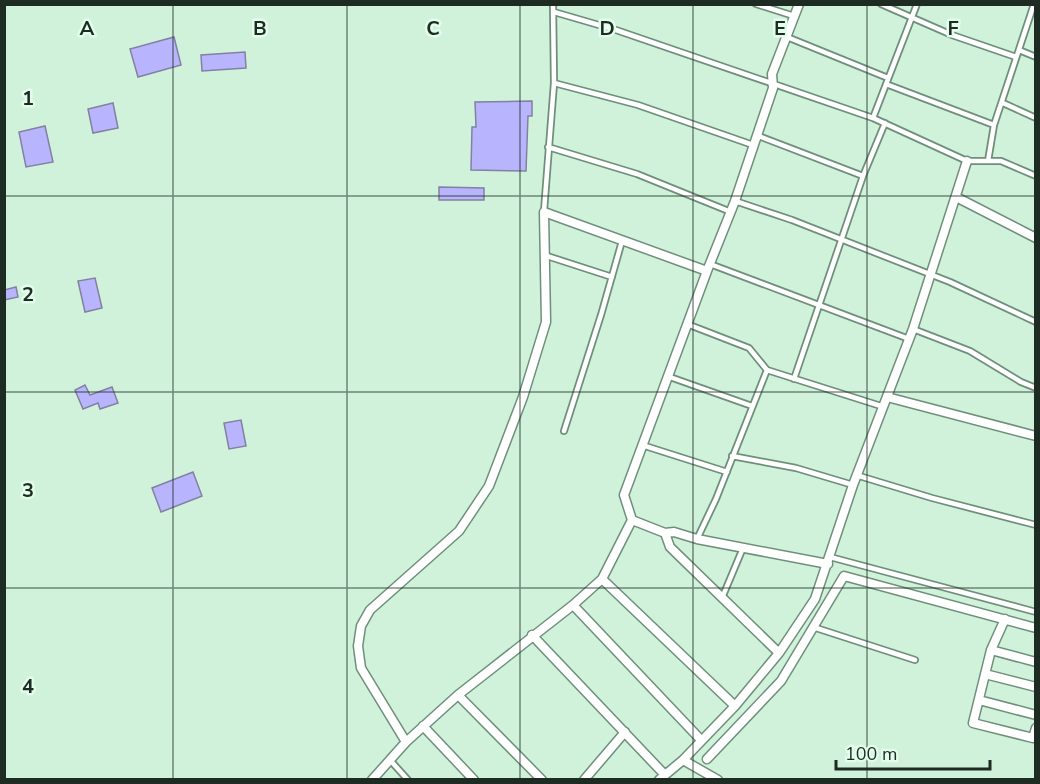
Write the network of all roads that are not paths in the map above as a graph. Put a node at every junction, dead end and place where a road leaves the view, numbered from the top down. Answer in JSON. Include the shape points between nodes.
{"nodes":[{"id":1,"x":553,"y":4,"type":"edge"},
{"id":2,"x":756,"y":4,"type":"edge"},
{"id":3,"x":799,"y":4,"type":"edge"},
{"id":4,"x":881,"y":4,"type":"edge"},
{"id":5,"x":917,"y":4,"type":"edge"},
{"id":6,"x":1034,"y":4,"type":"edge"},
{"id":7,"x":554,"y":12,"type":"junction"},
{"id":8,"x":794,"y":16,"type":"junction"},
{"id":9,"x":911,"y":18,"type":"junction"},
{"id":10,"x":787,"y":37,"type":"junction"},
{"id":11,"x":1019,"y":50,"type":"junction"},
{"id":12,"x":1016,"y":57,"type":"junction"},
{"id":13,"x":1035,"y":57,"type":"edge"},
{"id":14,"x":887,"y":81,"type":"junction"},
{"id":15,"x":772,"y":82,"type":"junction"},
{"id":16,"x":554,"y":83,"type":"junction"},
{"id":17,"x":1003,"y":103,"type":"junction"},
{"id":18,"x":873,"y":118,"type":"junction"},
{"id":19,"x":1035,"y":118,"type":"edge"},
{"id":20,"x":885,"y":123,"type":"junction"},
{"id":21,"x":994,"y":125,"type":"junction"},
{"id":22,"x":756,"y":135,"type":"junction"},
{"id":23,"x":753,"y":145,"type":"junction"},
{"id":24,"x":548,"y":147,"type":"junction"},
{"id":25,"x":967,"y":161,"type":"junction"},
{"id":26,"x":988,"y":161,"type":"junction"},
{"id":27,"x":863,"y":176,"type":"junction"},
{"id":28,"x":1035,"y":176,"type":"edge"},
{"id":29,"x":956,"y":197,"type":"junction"},
{"id":30,"x":735,"y":201,"type":"junction"},
{"id":31,"x":544,"y":212,"type":"junction"},
{"id":32,"x":731,"y":212,"type":"junction"},
{"id":33,"x":1035,"y":238,"type":"edge"},
{"id":34,"x":622,"y":241,"type":"junction"},
{"id":35,"x":842,"y":241,"type":"junction"},
{"id":36,"x":544,"y":255,"type":"junction"},
{"id":37,"x":708,"y":268,"type":"junction"},
{"id":38,"x":932,"y":274,"type":"junction"},
{"id":39,"x":612,"y":277,"type":"junction"},
{"id":40,"x":818,"y":304,"type":"junction"},
{"id":41,"x":1035,"y":322,"type":"edge"},
{"id":42,"x":687,"y":324,"type":"junction"},
{"id":43,"x":914,"y":329,"type":"junction"},
{"id":44,"x":910,"y":339,"type":"junction"},
{"id":45,"x":767,"y":370,"type":"junction"},
{"id":46,"x":667,"y":376,"type":"junction"},
{"id":47,"x":794,"y":379,"type":"junction"},
{"id":48,"x":1035,"y":388,"type":"edge"},
{"id":49,"x":887,"y":397,"type":"junction"},
{"id":50,"x":752,"y":406,"type":"junction"},
{"id":51,"x":884,"y":407,"type":"junction"},
{"id":52,"x":564,"y":431,"type":"dead end"},
{"id":53,"x":1035,"y":436,"type":"edge"},
{"id":54,"x":642,"y":445,"type":"junction"},
{"id":55,"x":732,"y":456,"type":"junction"},
{"id":56,"x":727,"y":472,"type":"junction"},
{"id":57,"x":856,"y":475,"type":"junction"},
{"id":58,"x":853,"y":486,"type":"junction"},
{"id":59,"x":632,"y":520,"type":"junction"},
{"id":60,"x":1035,"y":525,"type":"edge"},
{"id":61,"x":664,"y":533,"type":"junction"},
{"id":62,"x":697,"y":539,"type":"junction"},
{"id":63,"x":743,"y":548,"type":"junction"},
{"id":64,"x":829,"y":561,"type":"junction"},
{"id":65,"x":602,"y":579,"type":"junction"},
{"id":66,"x":722,"y":598,"type":"junction"},
{"id":67,"x":573,"y":605,"type":"junction"},
{"id":68,"x":1035,"y":612,"type":"edge"},
{"id":69,"x":1005,"y":619,"type":"junction"},
{"id":70,"x":813,"y":627,"type":"junction"},
{"id":71,"x":1035,"y":627,"type":"edge"},
{"id":72,"x":532,"y":635,"type":"junction"},
{"id":73,"x":991,"y":650,"type":"junction"},
{"id":74,"x":779,"y":653,"type":"junction"},
{"id":75,"x":915,"y":660,"type":"dead end"},
{"id":76,"x":1035,"y":662,"type":"edge"},
{"id":77,"x":985,"y":674,"type":"junction"},
{"id":78,"x":1035,"y":687,"type":"edge"},
{"id":79,"x":458,"y":695,"type":"junction"},
{"id":80,"x":979,"y":700,"type":"junction"},
{"id":81,"x":735,"y":706,"type":"junction"},
{"id":82,"x":1035,"y":715,"type":"edge"},
{"id":83,"x":423,"y":726,"type":"junction"},
{"id":84,"x":1035,"y":728,"type":"edge"},
{"id":85,"x":625,"y":732,"type":"junction"},
{"id":86,"x":701,"y":740,"type":"junction"},
{"id":87,"x":406,"y":742,"type":"junction"},
{"id":88,"x":707,"y":759,"type":"dead end"},
{"id":89,"x":390,"y":760,"type":"junction"},
{"id":90,"x":683,"y":760,"type":"junction"},
{"id":91,"x":661,"y":777,"type":"edge"},
{"id":92,"x":372,"y":780,"type":"edge"},
{"id":93,"x":408,"y":780,"type":"edge"},
{"id":94,"x":474,"y":780,"type":"edge"},
{"id":95,"x":542,"y":780,"type":"edge"},
{"id":96,"x":584,"y":780,"type":"edge"},
{"id":97,"x":718,"y":780,"type":"edge"}],
"edges":[{"from":1,"to":7,"type":"lane"},
{"from":2,"to":8,"type":"lane"},
{"from":3,"to":8,"type":"street"},
{"from":4,"to":9,"type":"lane"},
{"from":5,"to":9,"type":"lane"},
{"from":6,"to":11,"type":"lane"},
{"from":7,"to":15,"type":"lane"},
{"from":7,"to":16,"type":"lane"},
{"from":8,"to":10,"type":"street"},
{"from":9,"to":12,"type":"lane"},
{"from":9,"to":14,"type":"lane"},
{"from":10,"to":14,"type":"lane"},
{"from":10,"to":15,"type":"street"},
{"from":11,"to":12,"type":"lane"},
{"from":11,"to":13,"type":"lane"},
{"from":12,"to":17,"type":"lane"},
{"from":14,"to":18,"type":"lane"},
{"from":14,"to":21,"type":"lane"},
{"from":15,"to":18,"type":"lane"},
{"from":15,"to":22,"type":"street"},
{"from":16,"to":23,"type":"lane","via":[[638,105]]},
{"from":16,"to":24,"type":"lane"},
{"from":17,"to":19,"type":"lane"},
{"from":17,"to":21,"type":"lane"},
{"from":18,"to":20,"type":"lane"},
{"from":20,"to":25,"type":"lane"},
{"from":20,"to":27,"type":"lane"},
{"from":21,"to":26,"type":"lane"},
{"from":22,"to":23,"type":"street"},
{"from":22,"to":27,"type":"lane"},
{"from":23,"to":30,"type":"street"},
{"from":24,"to":31,"type":"lane"},
{"from":24,"to":32,"type":"lane","via":[[637,174]]},
{"from":25,"to":26,"type":"lane"},
{"from":25,"to":29,"type":"street"},
{"from":26,"to":28,"type":"lane","via":[[1001,161]]},
{"from":27,"to":35,"type":"lane"},
{"from":29,"to":33,"type":"street"},
{"from":29,"to":38,"type":"street"},
{"from":30,"to":32,"type":"street"},
{"from":30,"to":35,"type":"lane"},
{"from":31,"to":34,"type":"street"},
{"from":31,"to":36,"type":"street"},
{"from":32,"to":37,"type":"street"},
{"from":34,"to":37,"type":"street"},
{"from":34,"to":39,"type":"lane"},
{"from":35,"to":38,"type":"lane"},
{"from":35,"to":40,"type":"lane"},
{"from":36,"to":39,"type":"lane"},
{"from":36,"to":87,"type":"street","via":[[546,322],[489,486],[459,531],[370,610],[361,626],[358,646],[362,668]]},
{"from":37,"to":40,"type":"lane"},
{"from":37,"to":42,"type":"street"},
{"from":38,"to":41,"type":"lane"},
{"from":38,"to":43,"type":"street"},
{"from":39,"to":52,"type":"lane"},
{"from":40,"to":44,"type":"lane"},
{"from":40,"to":47,"type":"lane"},
{"from":42,"to":45,"type":"lane","via":[[749,348]]},
{"from":42,"to":46,"type":"street"},
{"from":43,"to":44,"type":"street"},
{"from":43,"to":48,"type":"lane","via":[[970,351]]},
{"from":44,"to":49,"type":"street"},
{"from":45,"to":47,"type":"lane"},
{"from":45,"to":50,"type":"lane"},
{"from":46,"to":50,"type":"lane"},
{"from":46,"to":54,"type":"street"},
{"from":47,"to":51,"type":"lane"},
{"from":49,"to":51,"type":"street"},
{"from":49,"to":53,"type":"street"},
{"from":50,"to":55,"type":"lane"},
{"from":51,"to":57,"type":"street"},
{"from":54,"to":56,"type":"lane"},
{"from":54,"to":59,"type":"street","via":[[624,495]]},
{"from":55,"to":56,"type":"lane"},
{"from":55,"to":58,"type":"lane","via":[[796,468]]},
{"from":56,"to":62,"type":"lane"},
{"from":57,"to":58,"type":"street"},
{"from":57,"to":60,"type":"lane"},
{"from":58,"to":64,"type":"street"},
{"from":59,"to":61,"type":"street"},
{"from":59,"to":65,"type":"street"},
{"from":61,"to":62,"type":"street"},
{"from":61,"to":66,"type":"street","via":[[670,547]]},
{"from":62,"to":63,"type":"street"},
{"from":63,"to":64,"type":"street"},
{"from":63,"to":66,"type":"lane"},
{"from":64,"to":68,"type":"lane"},
{"from":64,"to":74,"type":"street","via":[[815,599]]},
{"from":65,"to":67,"type":"street"},
{"from":65,"to":81,"type":"street"},
{"from":66,"to":74,"type":"street"},
{"from":67,"to":72,"type":"street"},
{"from":67,"to":86,"type":"street"},
{"from":69,"to":70,"type":"street","via":[[844,576]]},
{"from":69,"to":71,"type":"street"},
{"from":69,"to":73,"type":"street"},
{"from":70,"to":75,"type":"lane"},
{"from":70,"to":88,"type":"street","via":[[781,681]]},
{"from":72,"to":79,"type":"street"},
{"from":72,"to":85,"type":"street"},
{"from":73,"to":76,"type":"street"},
{"from":73,"to":77,"type":"street"},
{"from":74,"to":81,"type":"street"},
{"from":77,"to":78,"type":"street"},
{"from":77,"to":80,"type":"street"},
{"from":79,"to":83,"type":"street"},
{"from":79,"to":95,"type":"street"},
{"from":80,"to":82,"type":"street"},
{"from":80,"to":84,"type":"street","via":[[974,723],[1033,738]]},
{"from":81,"to":86,"type":"street"},
{"from":83,"to":87,"type":"street"},
{"from":83,"to":94,"type":"street"},
{"from":85,"to":91,"type":"street"},
{"from":85,"to":96,"type":"street"},
{"from":86,"to":90,"type":"street"},
{"from":87,"to":89,"type":"street"},
{"from":89,"to":92,"type":"street"},
{"from":89,"to":93,"type":"lane"},
{"from":90,"to":91,"type":"street"},
{"from":90,"to":97,"type":"street"}]}
